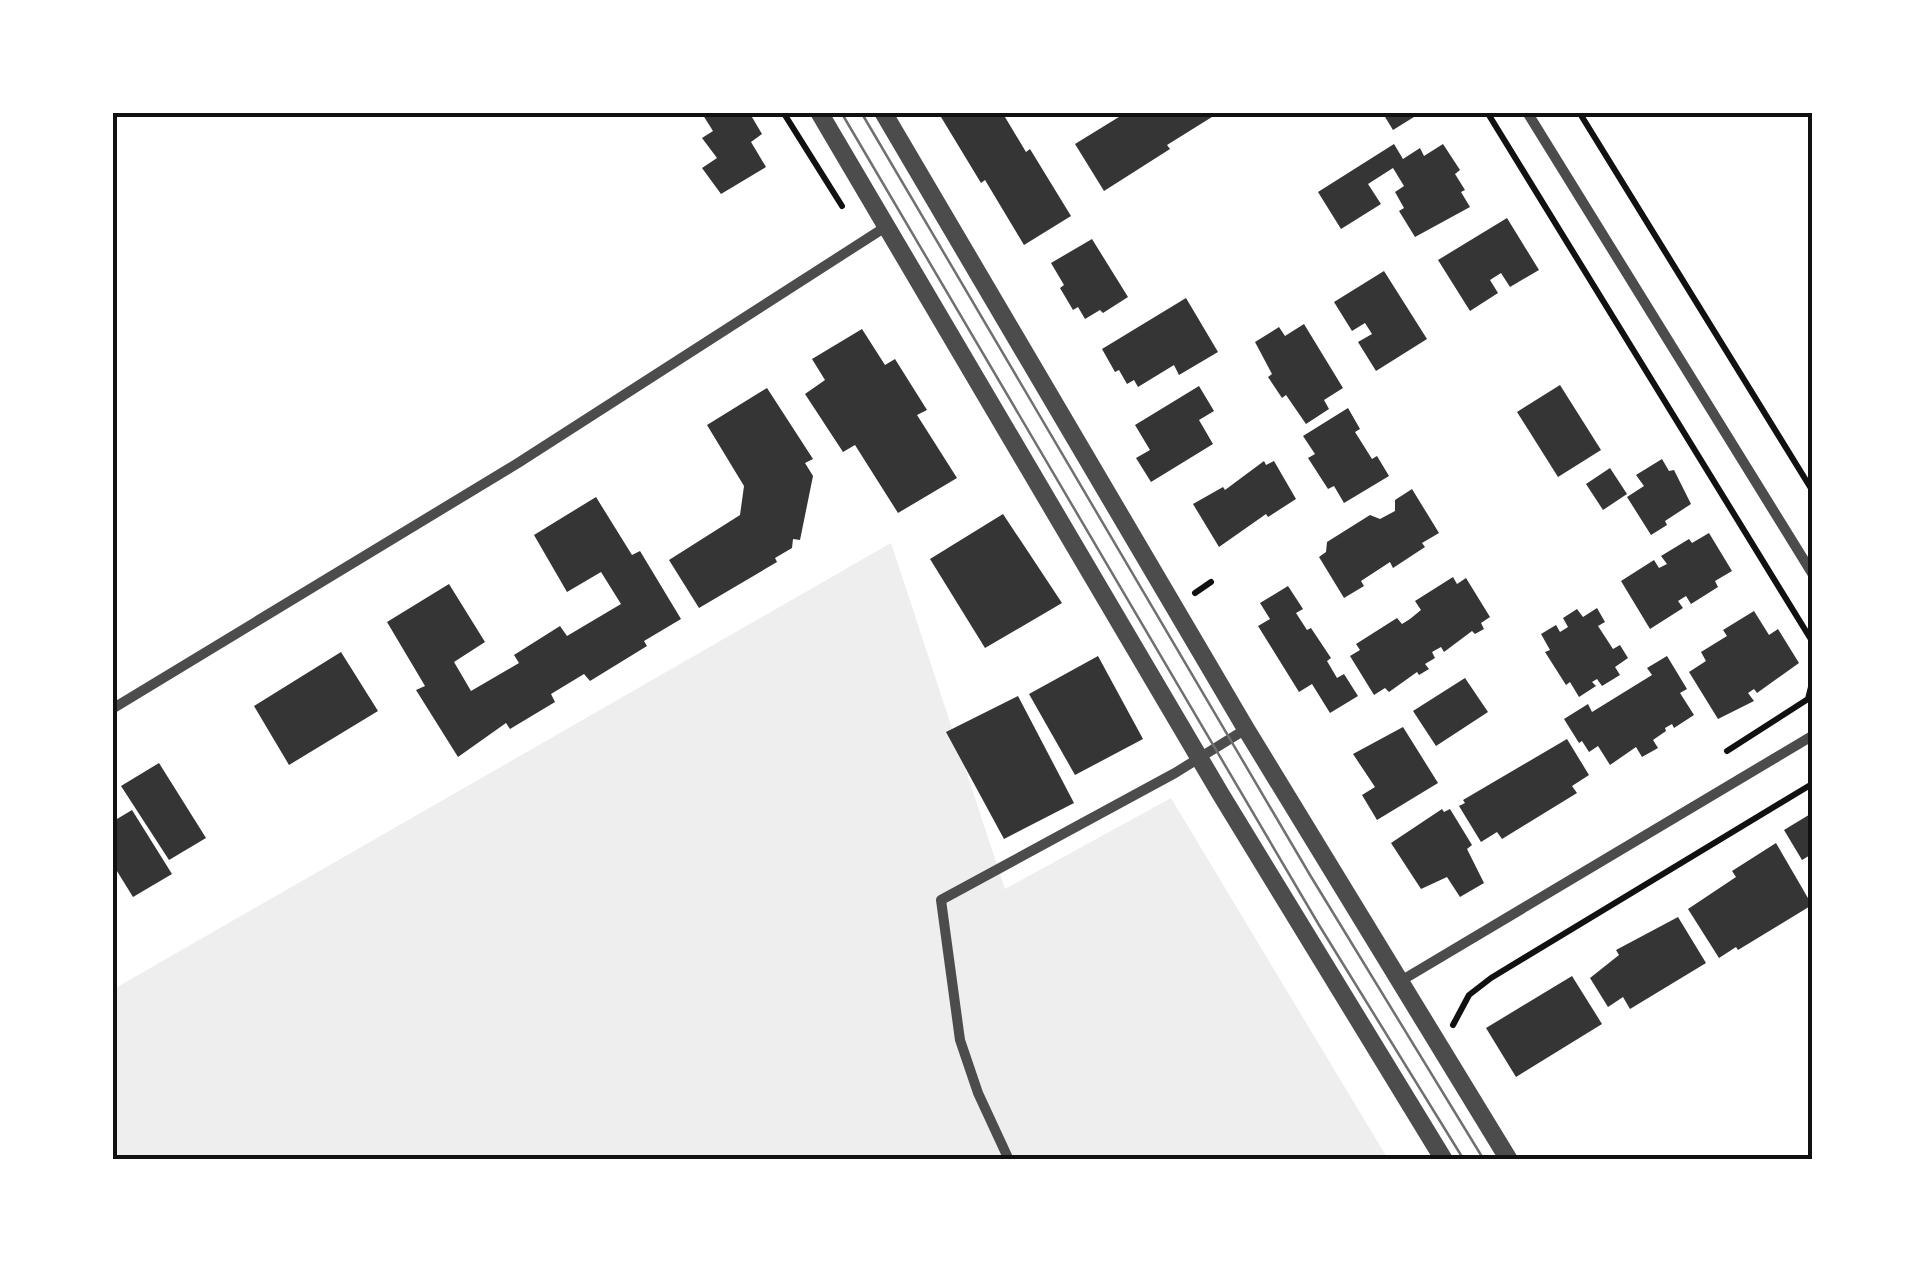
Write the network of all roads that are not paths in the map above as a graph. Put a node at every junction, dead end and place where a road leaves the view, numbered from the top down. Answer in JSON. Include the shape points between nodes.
{"nodes":[{"id":1,"x":819,"y":112,"type":"edge"},
{"id":2,"x":883,"y":112,"type":"edge"},
{"id":3,"x":1527,"y":112,"type":"edge"},
{"id":4,"x":887,"y":226,"type":"junction"},
{"id":5,"x":1812,"y":573,"type":"edge"},
{"id":6,"x":112,"y":709,"type":"edge"},
{"id":7,"x":1246,"y":729,"type":"junction"},
{"id":8,"x":1812,"y":736,"type":"edge"},
{"id":9,"x":1199,"y":758,"type":"junction"},
{"id":10,"x":1399,"y":982,"type":"junction"},
{"id":11,"x":1009,"y":1160,"type":"edge"},
{"id":12,"x":1444,"y":1160,"type":"edge"},
{"id":13,"x":1509,"y":1160,"type":"edge"}],
"edges":[{"from":1,"to":4,"type":"street"},
{"from":2,"to":7,"type":"street"},
{"from":3,"to":5,"type":"street"},
{"from":4,"to":6,"type":"street","via":[[518,463]]},
{"from":4,"to":9,"type":"street"},
{"from":7,"to":9,"type":"street"},
{"from":7,"to":10,"type":"street"},
{"from":8,"to":10,"type":"street"},
{"from":9,"to":11,"type":"street","via":[[941,900],[960,1040]]},
{"from":9,"to":12,"type":"street"},
{"from":10,"to":13,"type":"street"}]}
